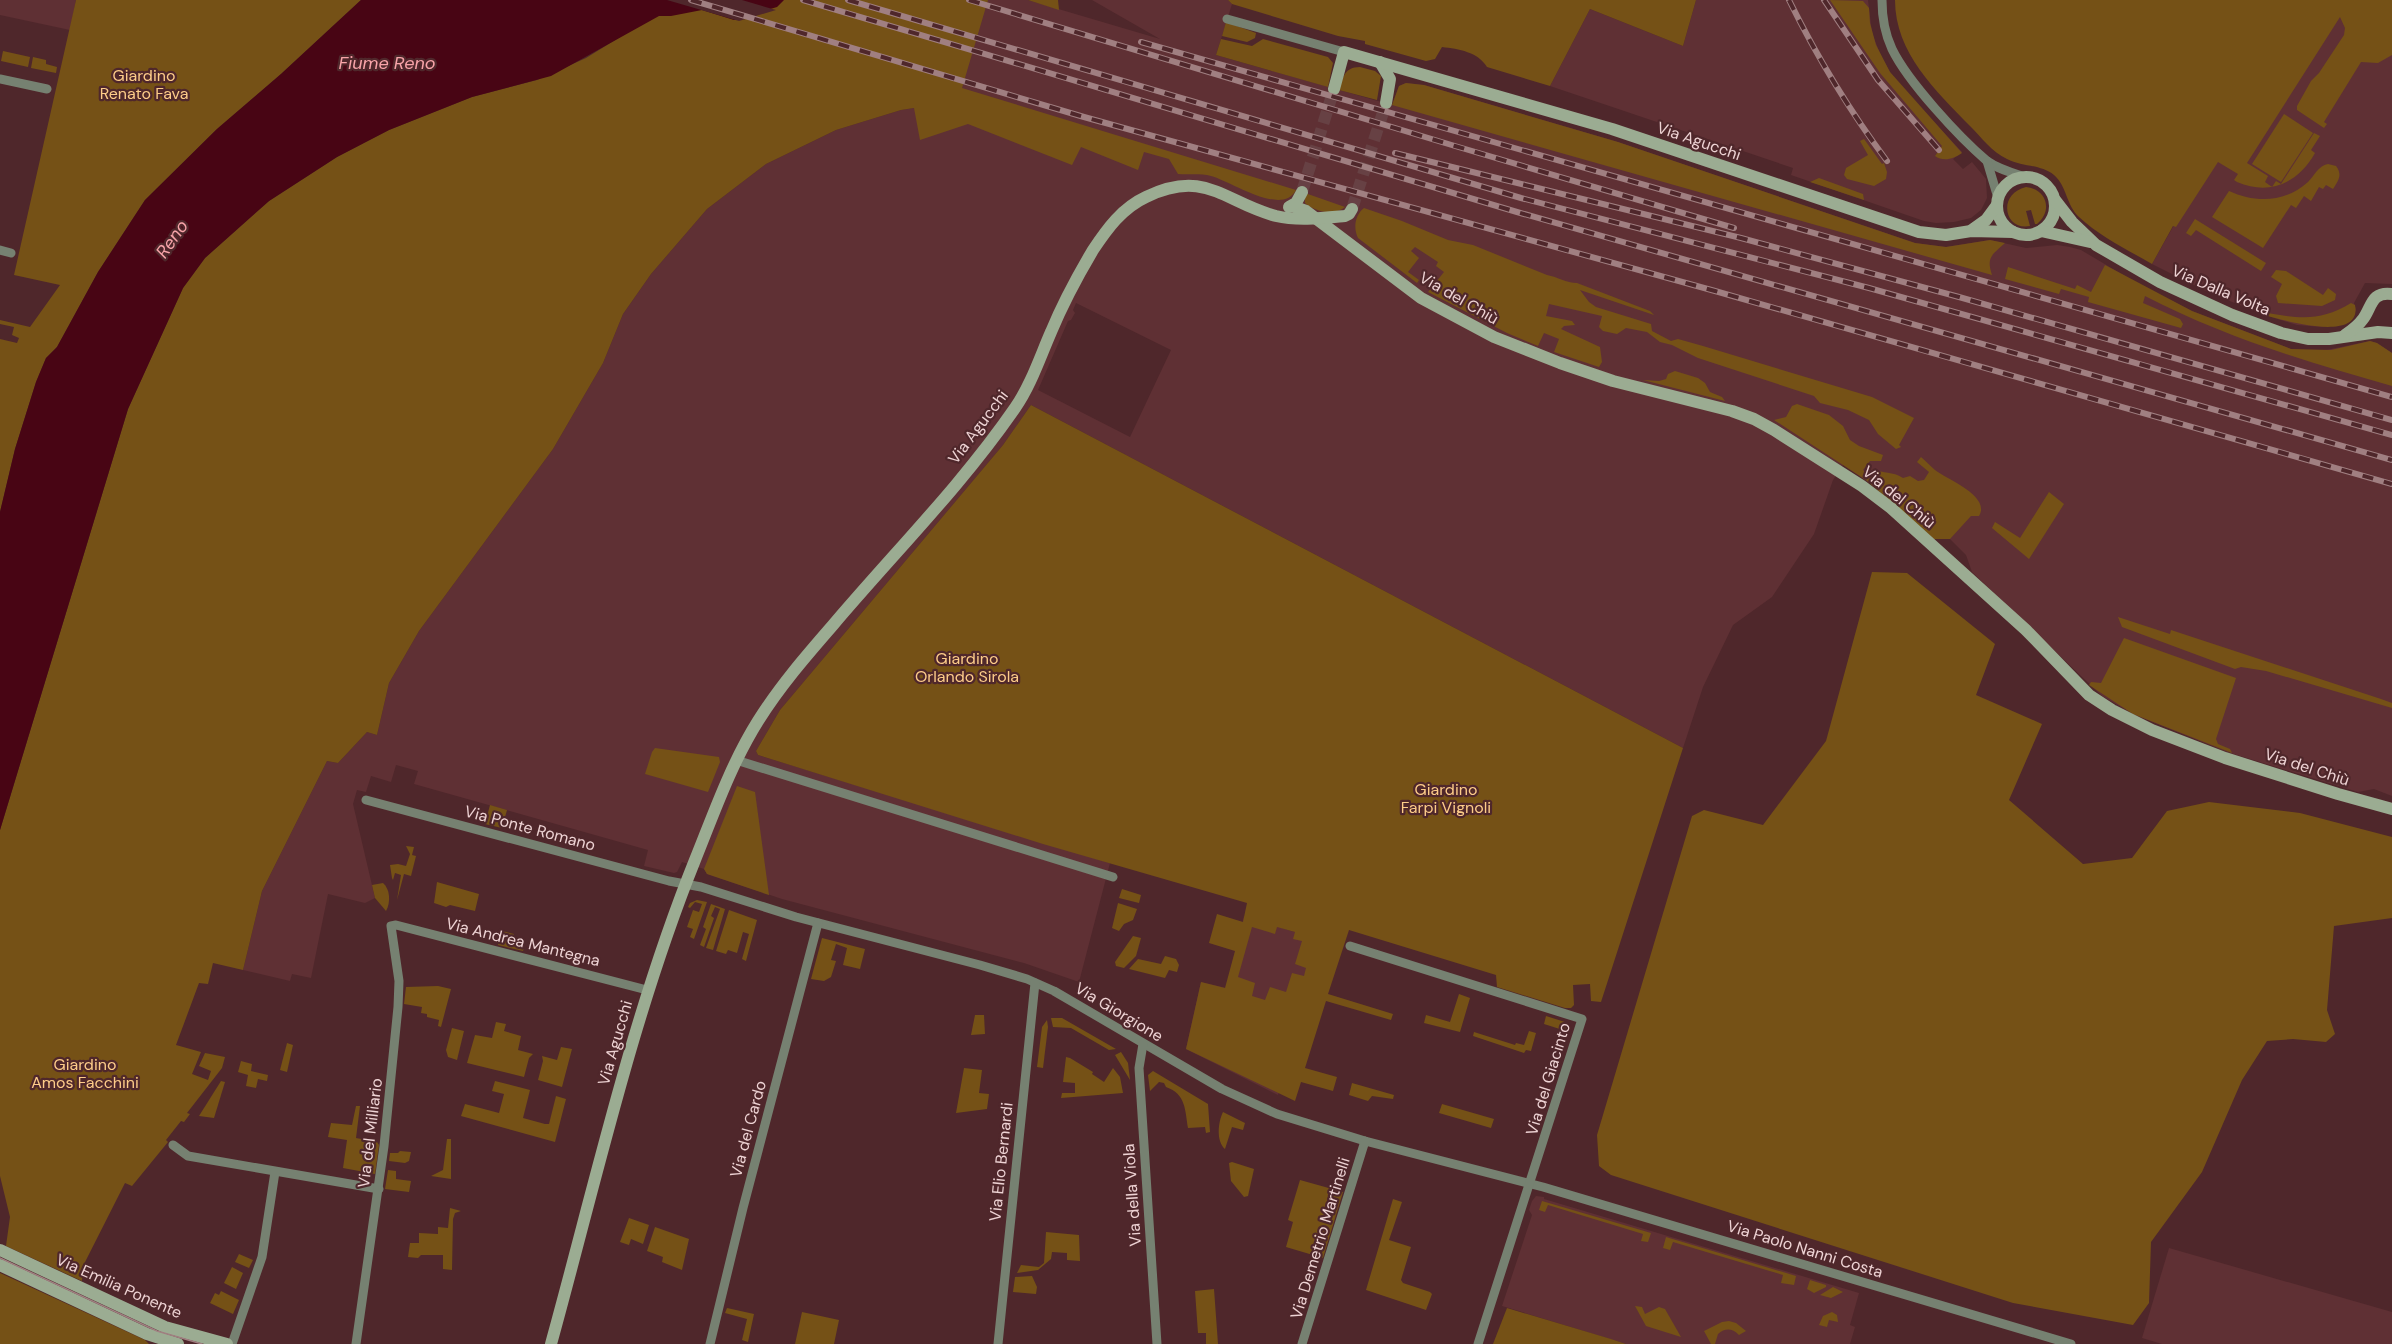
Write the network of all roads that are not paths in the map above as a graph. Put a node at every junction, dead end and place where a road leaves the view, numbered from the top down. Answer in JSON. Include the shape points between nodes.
{"nodes":[{"id":1,"x":1882,"y":0,"type":"edge"},
{"id":2,"x":1227,"y":19,"type":"dead end"},
{"id":3,"x":1344,"y":52,"type":"junction"},
{"id":4,"x":1380,"y":62,"type":"junction"},
{"id":5,"x":1416,"y":73,"type":"junction"},
{"id":6,"x":0,"y":79,"type":"edge"},
{"id":7,"x":1390,"y":85,"type":"junction"},
{"id":8,"x":47,"y":89,"type":"dead end"},
{"id":9,"x":1334,"y":89,"type":"tunnel mouth"},
{"id":10,"x":1386,"y":103,"type":"tunnel mouth"},
{"id":11,"x":1987,"y":161,"type":"junction"},
{"id":12,"x":2025,"y":177,"type":"junction"},
{"id":13,"x":1302,"y":192,"type":"tunnel mouth"},
{"id":14,"x":2055,"y":201,"type":"junction"},
{"id":15,"x":1998,"y":202,"type":"junction"},
{"id":16,"x":1292,"y":206,"type":"junction"},
{"id":17,"x":1261,"y":211,"type":"junction"},
{"id":18,"x":1350,"y":212,"type":"joint"},
{"id":19,"x":1314,"y":218,"type":"junction"},
{"id":20,"x":1971,"y":231,"type":"junction"},
{"id":21,"x":2041,"y":231,"type":"junction"},
{"id":22,"x":2013,"y":232,"type":"junction"},
{"id":23,"x":2096,"y":245,"type":"junction"},
{"id":24,"x":1359,"y":249,"type":"junction"},
{"id":25,"x":0,"y":250,"type":"edge"},
{"id":26,"x":11,"y":252,"type":"dead end"},
{"id":27,"x":2392,"y":294,"type":"edge"},
{"id":28,"x":2367,"y":312,"type":"junction"},
{"id":29,"x":2378,"y":332,"type":"junction"},
{"id":30,"x":2392,"y":333,"type":"edge"},
{"id":31,"x":2341,"y":337,"type":"junction"},
{"id":32,"x":736,"y":760,"type":"junction"},
{"id":33,"x":366,"y":800,"type":"dead end"},
{"id":34,"x":2392,"y":809,"type":"edge"},
{"id":35,"x":1113,"y":877,"type":"dead end"},
{"id":36,"x":686,"y":884,"type":"junction"},
{"id":37,"x":818,"y":923,"type":"junction"},
{"id":38,"x":392,"y":925,"type":"joint"},
{"id":39,"x":1350,"y":946,"type":"dead end"},
{"id":40,"x":1035,"y":983,"type":"junction"},
{"id":41,"x":647,"y":990,"type":"junction"},
{"id":42,"x":1143,"y":1044,"type":"junction"},
{"id":43,"x":1365,"y":1141,"type":"junction"},
{"id":44,"x":173,"y":1145,"type":"dead end"},
{"id":45,"x":275,"y":1172,"type":"junction"},
{"id":46,"x":1531,"y":1184,"type":"junction"},
{"id":47,"x":379,"y":1189,"type":"junction"},
{"id":48,"x":0,"y":1250,"type":"edge"},
{"id":49,"x":0,"y":1265,"type":"edge"},
{"id":50,"x":178,"y":1344,"type":"edge"},
{"id":51,"x":230,"y":1344,"type":"edge"},
{"id":52,"x":356,"y":1344,"type":"edge"},
{"id":53,"x":551,"y":1344,"type":"edge"},
{"id":54,"x":710,"y":1344,"type":"edge"},
{"id":55,"x":998,"y":1344,"type":"edge"},
{"id":56,"x":1157,"y":1344,"type":"edge"},
{"id":57,"x":1302,"y":1344,"type":"edge"},
{"id":58,"x":1478,"y":1344,"type":"edge"},
{"id":59,"x":2071,"y":1344,"type":"edge"}],
"edges":[{"from":1,"to":11,"type":"street","via":[[1886,31],[1900,64],[1934,107]]},
{"from":2,"to":3,"type":"street","name":"Via Agucchi"},
{"from":3,"to":4,"type":"street","name":"Via Agucchi"},
{"from":3,"to":9,"type":"street"},
{"from":4,"to":5,"type":"street","name":"Via Agucchi"},
{"from":4,"to":7,"type":"street"},
{"from":5,"to":7,"type":"street","via":[[1403,74]]},
{"from":5,"to":20,"type":"street","name":"Via Agucchi","via":[[1612,129],[1919,232],[1946,235]]},
{"from":6,"to":8,"type":"street"},
{"from":7,"to":10,"type":"street"},
{"from":11,"to":12,"type":"street"},
{"from":11,"to":15,"type":"street"},
{"from":12,"to":14,"type":"street","via":[[2044,183]]},
{"from":12,"to":15,"type":"street","via":[[2009,183]]},
{"from":13,"to":16,"type":"street"},
{"from":14,"to":21,"type":"street","via":[[2054,215]]},
{"from":14,"to":23,"type":"street","name":"Via Dalla Volta"},
{"from":15,"to":20,"type":"street","via":[[1986,220]]},
{"from":15,"to":22,"type":"street","via":[[2001,220]]},
{"from":16,"to":17,"type":"street"},
{"from":16,"to":19,"type":"street","via":[[1302,208]]},
{"from":17,"to":19,"type":"street","name":"Via Agucchi","via":[[1288,218]]},
{"from":17,"to":32,"type":"street","name":"Via Agucchi","via":[[1216,190],[1189,187],[1156,192],[1122,212],[1076,277],[1014,409],[943,499],[794,670],[762,713]]},
{"from":18,"to":19,"type":"street","name":"Via Agucchi"},
{"from":18,"to":24,"type":"street","name":"Via del Chiù","via":[[1348,232]]},
{"from":19,"to":24,"type":"street","name":"Via del Chiù"},
{"from":20,"to":22,"type":"street","name":"Via Agucchi"},
{"from":21,"to":22,"type":"street","via":[[2026,235]]},
{"from":21,"to":23,"type":"street","name":"Via Dalla Volta"},
{"from":23,"to":31,"type":"street","name":"Via Dalla Volta","via":[[2167,286],[2254,323],[2299,337]]},
{"from":24,"to":34,"type":"street","name":"Via del Chiù","via":[[1421,298],[1494,337],[1602,377],[1754,418],[1774,430],[1876,496],[2026,630],[2089,695],[2119,713],[2225,758]]},
{"from":25,"to":26,"type":"street"},
{"from":27,"to":28,"type":"street","via":[[2377,296]]},
{"from":28,"to":29,"type":"street"},
{"from":28,"to":31,"type":"street","via":[[2360,323]]},
{"from":29,"to":30,"type":"street","name":"Via Dalla Volta"},
{"from":29,"to":31,"type":"street","name":"Via Dalla Volta"},
{"from":32,"to":35,"type":"street"},
{"from":32,"to":36,"type":"street","name":"Via Agucchi"},
{"from":33,"to":36,"type":"street","name":"Via Ponte Romano"},
{"from":36,"to":37,"type":"street","name":"Via Giorgione"},
{"from":36,"to":41,"type":"street","name":"Via Agucchi"},
{"from":37,"to":40,"type":"street","name":"Via Giorgione"},
{"from":37,"to":54,"type":"street","name":"Via del Cardo"},
{"from":38,"to":41,"type":"street","name":"Via Andrea Mantegna"},
{"from":38,"to":47,"type":"street","name":"Via del Milliario","via":[[399,986]]},
{"from":39,"to":46,"type":"street","name":"Via del Giacinto","via":[[1582,1019]]},
{"from":40,"to":42,"type":"street","name":"Via Giorgione"},
{"from":40,"to":55,"type":"street","name":"Via Elio Bernardi"},
{"from":41,"to":53,"type":"street","name":"Via Agucchi"},
{"from":42,"to":43,"type":"street","name":"Via Giorgione","via":[[1256,1106]]},
{"from":42,"to":56,"type":"street","name":"Via della Viola","via":[[1139,1068]]},
{"from":43,"to":46,"type":"street","name":"Via Giorgione"},
{"from":43,"to":57,"type":"street","name":"Via Demetrio Martinelli"},
{"from":44,"to":45,"type":"street","via":[[188,1156]]},
{"from":45,"to":47,"type":"street"},
{"from":45,"to":51,"type":"street","via":[[262,1257]]},
{"from":46,"to":58,"type":"street","name":"Via del Giacinto"},
{"from":46,"to":59,"type":"street","name":"Via Paolo Nanni Costa"},
{"from":47,"to":52,"type":"street","name":"Via del Milliario"},
{"from":48,"to":51,"type":"street","name":"Via Emilia Ponente","via":[[153,1322]]},
{"from":49,"to":50,"type":"street","name":"Via Emilia Ponente","via":[[147,1334]]}]}
